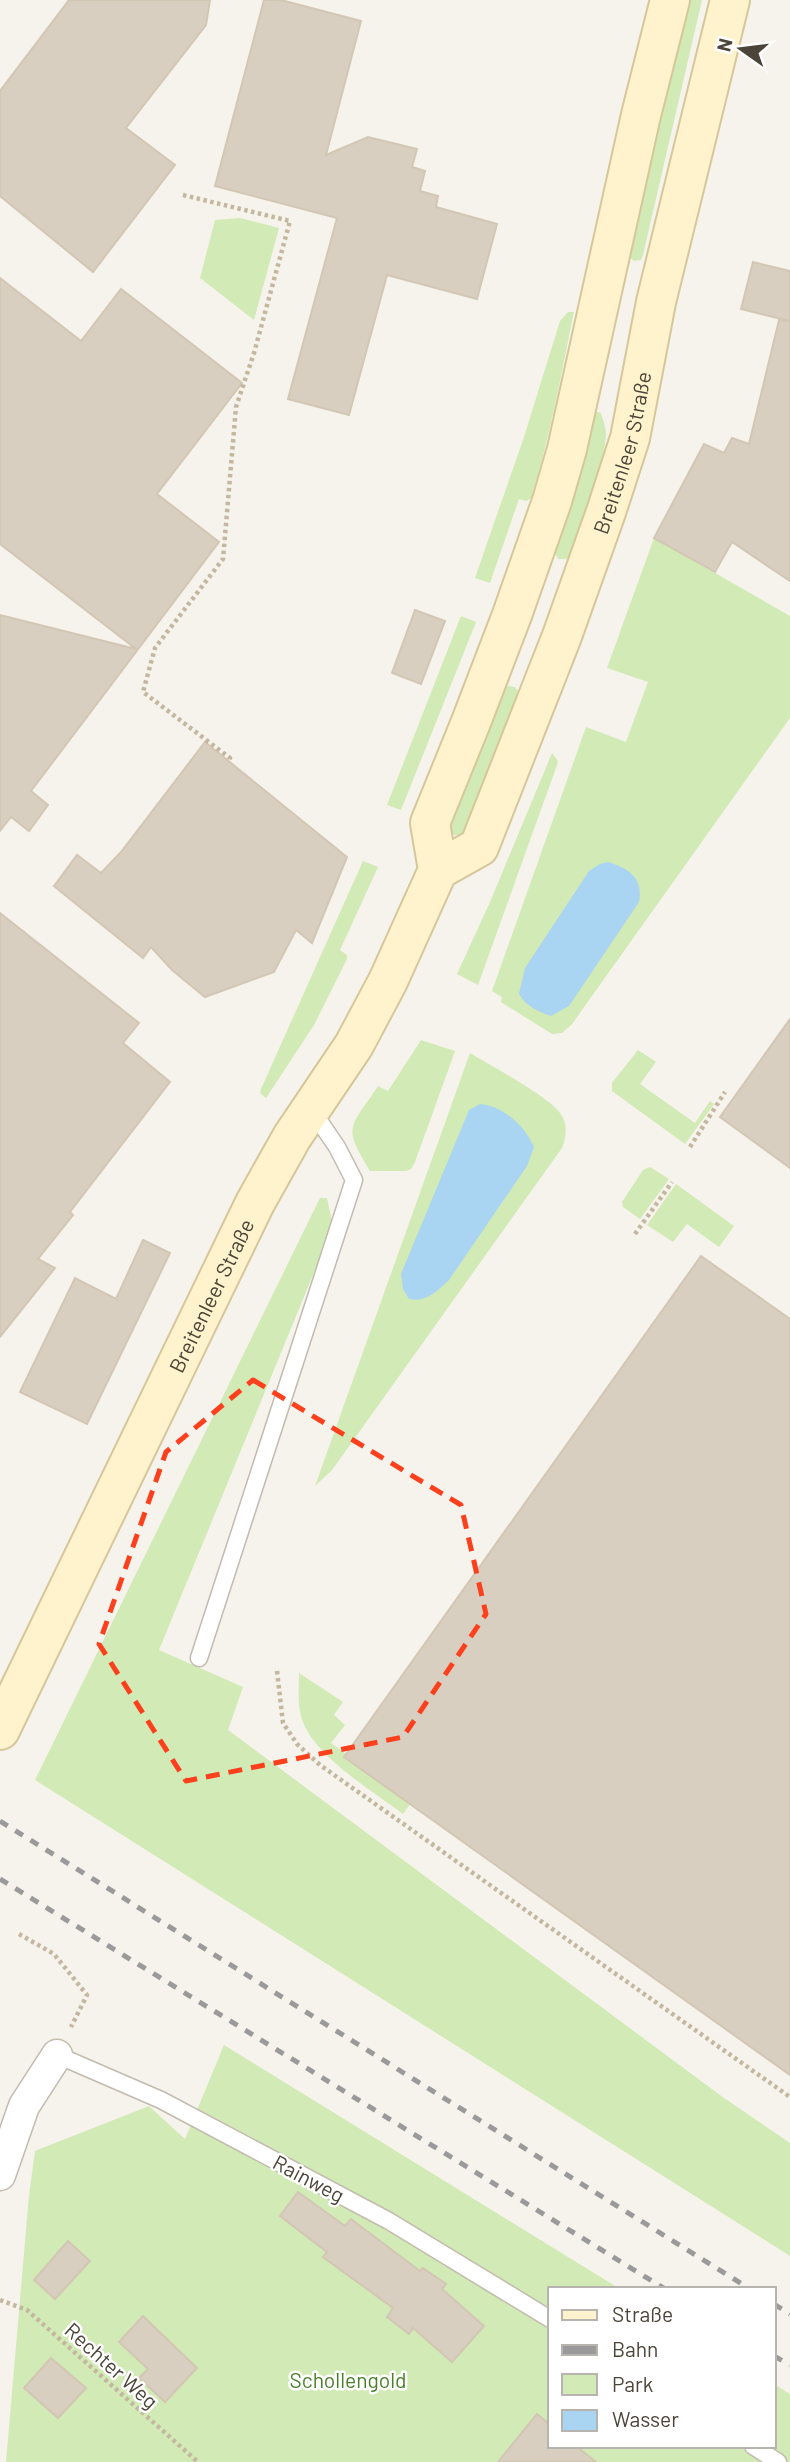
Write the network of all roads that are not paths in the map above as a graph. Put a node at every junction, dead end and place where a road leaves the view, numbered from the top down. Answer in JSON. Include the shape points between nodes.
{"nodes":[{"id":1,"x":670,"y":0,"type":"edge"},
{"id":2,"x":730,"y":0,"type":"edge"},
{"id":3,"x":438,"y":870,"type":"junction"},
{"id":4,"x":311,"y":1109,"type":"junction"},
{"id":5,"x":199,"y":1658,"type":"dead end"},
{"id":6,"x":9,"y":1688,"type":"edge"},
{"id":7,"x":0,"y":1730,"type":"edge"},
{"id":8,"x":57,"y":2055,"type":"joint"},
{"id":9,"x":0,"y":2175,"type":"edge"},
{"id":10,"x":548,"y":2318,"type":"edge"},
{"id":11,"x":756,"y":2448,"type":"edge"},
{"id":12,"x":778,"y":2462,"type":"edge"}],
"edges":[{"from":1,"to":3,"type":"main road","via":[[556,488],[512,615],[430,823]]},
{"from":2,"to":3,"type":"main road","name":"Breitenleer Straße","via":[[656,302],[630,438],[606,512],[478,847]]},
{"from":3,"to":4,"type":"main road","name":"Breitenleer Straße","via":[[383,992]]},
{"from":4,"to":5,"type":"lane","via":[[354,1180]]},
{"from":4,"to":6,"type":"main road","name":"Breitenleer Straße","via":[[255,1203]]},
{"from":6,"to":7,"type":"main road","name":"Breitenleer Straße"},
{"from":8,"to":9,"type":"street","via":[[24,2106]]},
{"from":8,"to":10,"type":"lane","name":"Rainweg","via":[[161,2100],[389,2221]]},
{"from":11,"to":12,"type":"lane"}]}
